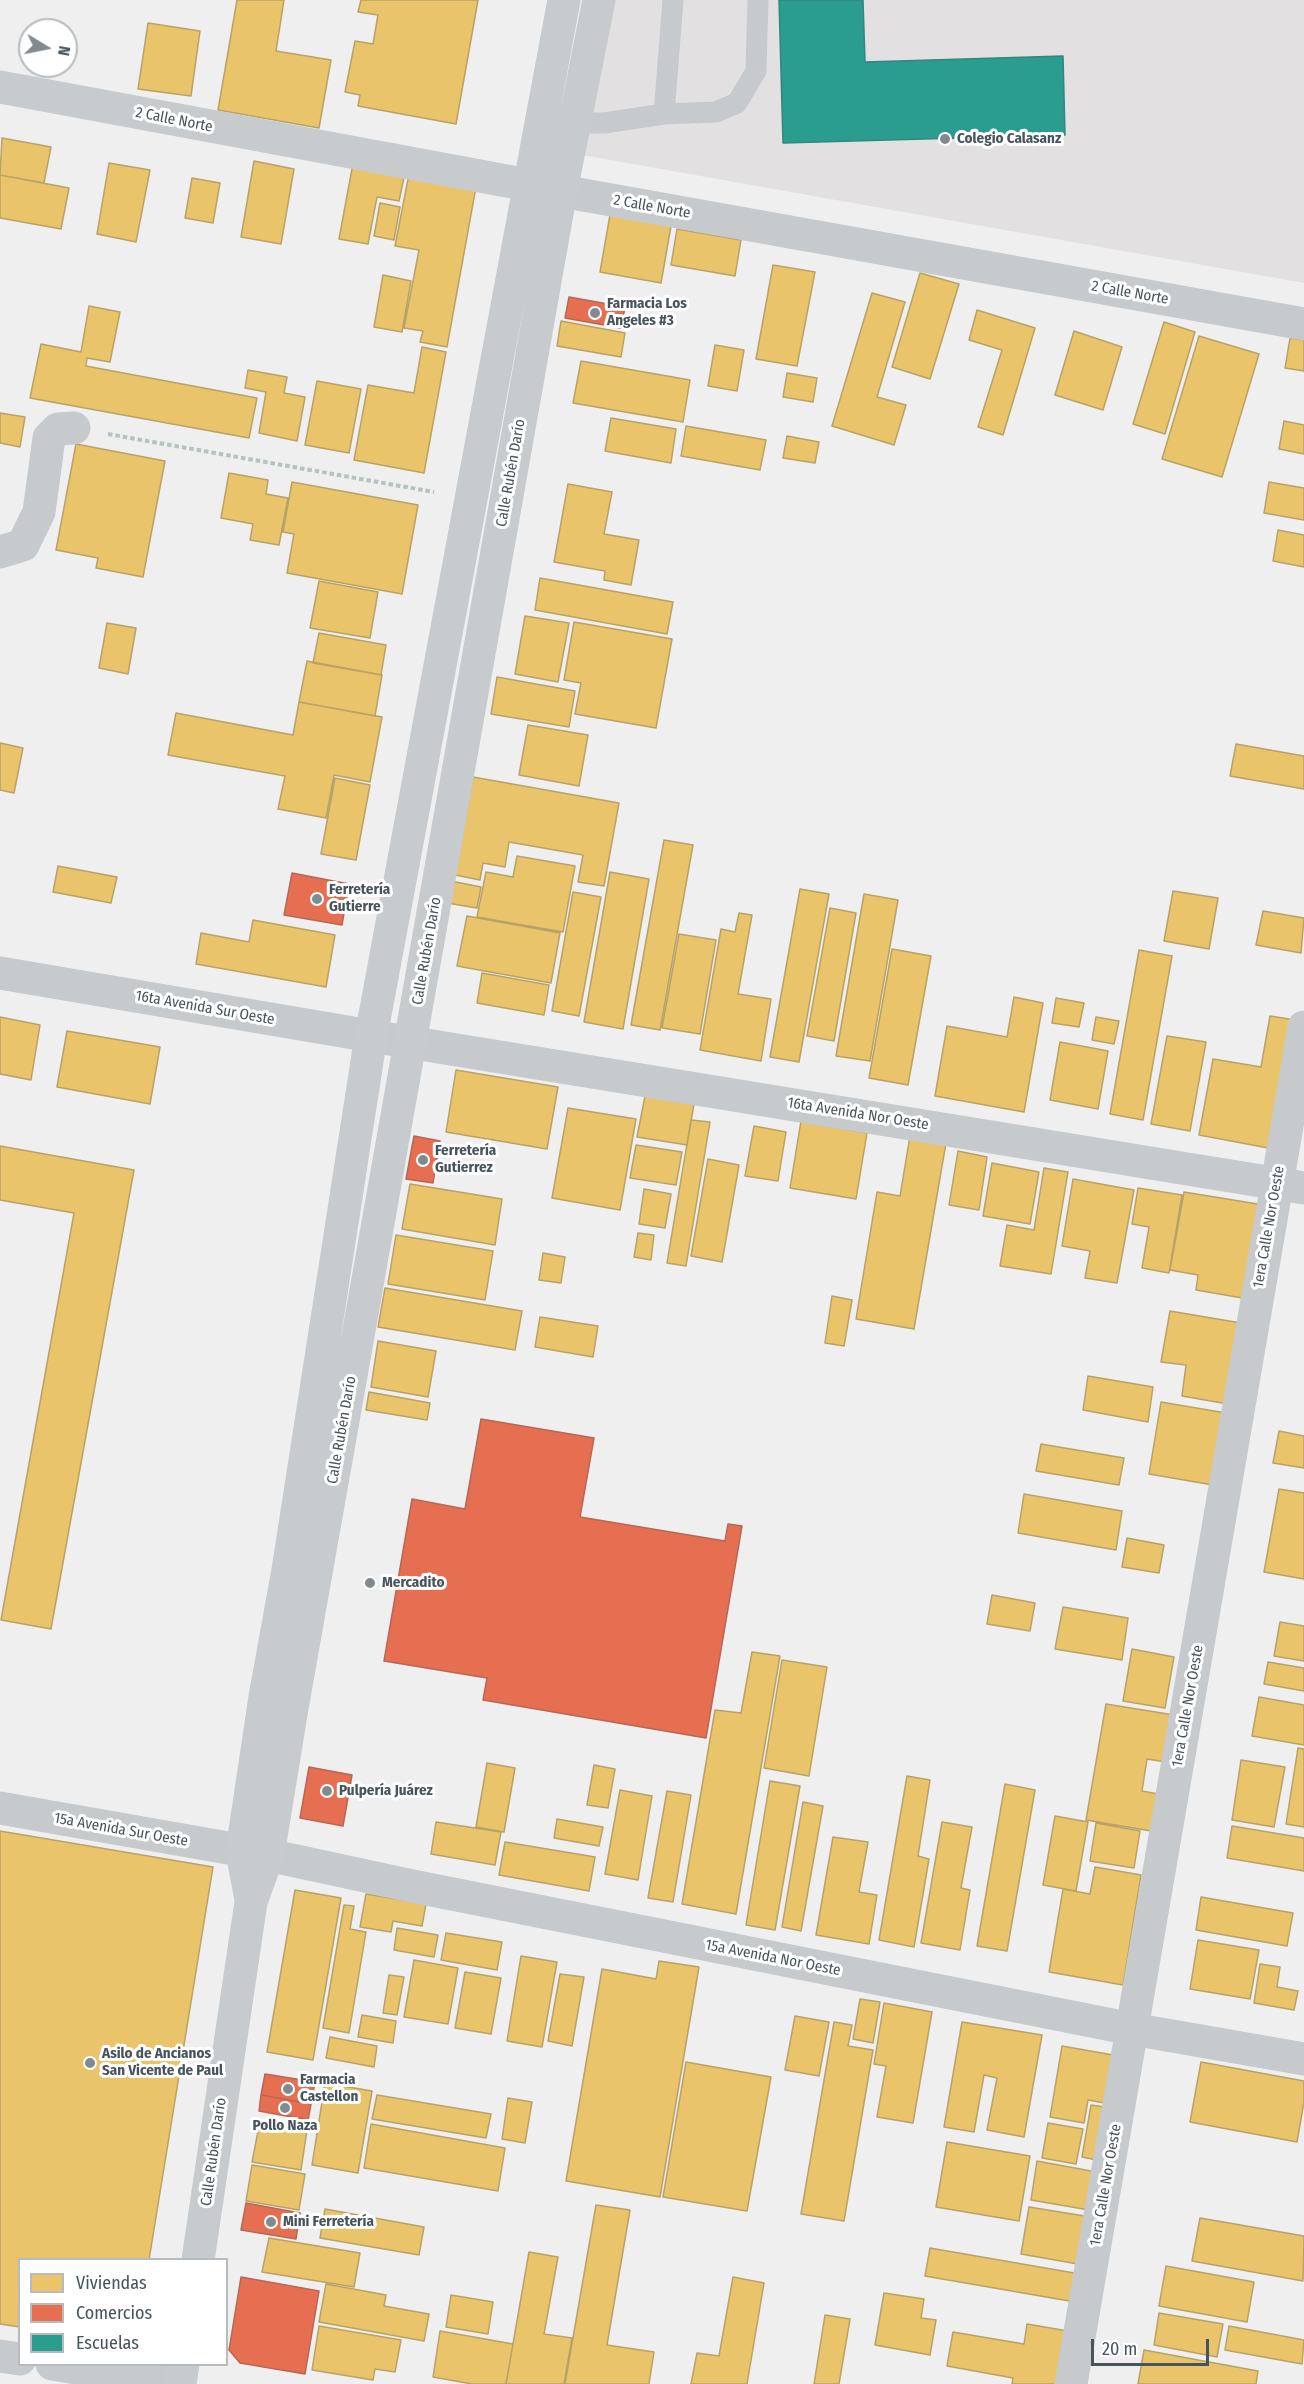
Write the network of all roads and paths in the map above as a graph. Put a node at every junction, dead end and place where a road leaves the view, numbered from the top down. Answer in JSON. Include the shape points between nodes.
{"nodes":[{"id":1,"x":564,"y":0,"type":"edge"},
{"id":2,"x":598,"y":0,"type":"edge"},
{"id":3,"x":673,"y":0,"type":"edge"},
{"id":4,"x":758,"y":0,"type":"edge"},
{"id":5,"x":0,"y":87,"type":"edge"},
{"id":6,"x":664,"y":114,"type":"junction"},
{"id":7,"x":576,"y":123,"type":"junction"},
{"id":8,"x":528,"y":187,"type":"junction"},
{"id":9,"x":561,"y":191,"type":"junction"},
{"id":10,"x":1304,"y":324,"type":"edge"},
{"id":11,"x":74,"y":428,"type":"joint"},
{"id":12,"x":471,"y":499,"type":"junction"},
{"id":13,"x":507,"y":500,"type":"junction"},
{"id":14,"x":0,"y":552,"type":"edge"},
{"id":15,"x":0,"y":973,"type":"edge"},
{"id":16,"x":1304,"y":1028,"type":"edge"},
{"id":17,"x":371,"y":1036,"type":"junction"},
{"id":18,"x":411,"y":1041,"type":"junction"},
{"id":19,"x":1290,"y":1186,"type":"edge"},
{"id":20,"x":0,"y":1808,"type":"edge"},
{"id":21,"x":255,"y":1853,"type":"junction"},
{"id":22,"x":1132,"y":2029,"type":"junction"},
{"id":23,"x":1304,"y":2059,"type":"edge"},
{"id":24,"x":198,"y":2258,"type":"edge"},
{"id":25,"x":0,"y":2356,"type":"edge"},
{"id":26,"x":18,"y":2359,"type":"edge"},
{"id":27,"x":64,"y":2366,"type":"edge"},
{"id":28,"x":183,"y":2366,"type":"edge"},
{"id":29,"x":173,"y":2384,"type":"edge"},
{"id":30,"x":180,"y":2384,"type":"edge"},
{"id":31,"x":1071,"y":2384,"type":"edge"}],
"edges":[{"from":1,"to":8,"type":"street","name":"Calle Rubén Darío"},
{"from":2,"to":7,"type":"street","name":"Calle Rubén Darío"},
{"from":3,"to":6,"type":"lane"},
{"from":4,"to":6,"type":"lane","via":[[756,71],[737,103],[716,112]]},
{"from":5,"to":8,"type":"street","name":"2 Calle Norte"},
{"from":6,"to":7,"type":"lane"},
{"from":7,"to":9,"type":"street","name":"Calle Rubén Darío"},
{"from":8,"to":9,"type":"street","name":"2 Calle Norte"},
{"from":8,"to":12,"type":"street","name":"Calle Rubén Darío"},
{"from":9,"to":10,"type":"street","name":"2 Calle Norte"},
{"from":9,"to":13,"type":"street","name":"Calle Rubén Darío"},
{"from":11,"to":12,"type":"path"},
{"from":11,"to":14,"type":"street","via":[[58,429],[49,438],[39,512],[23,545]]},
{"from":12,"to":13,"type":"street"},
{"from":12,"to":17,"type":"street","name":"Calle Rubén Darío"},
{"from":13,"to":18,"type":"street","name":"Calle Rubén Darío"},
{"from":15,"to":17,"type":"street","name":"16ta Avenida Sur Oeste"},
{"from":16,"to":19,"type":"street","name":"1era Calle Nor Oeste"},
{"from":17,"to":18,"type":"street","name":"16ta Avenida Sur Oeste"},
{"from":17,"to":21,"type":"street","name":"Calle Rubén Darío","via":[[265,1697]]},
{"from":18,"to":19,"type":"street","name":"16ta Avenida Nor Oeste"},
{"from":18,"to":21,"type":"street","name":"Calle Rubén Darío","via":[[292,1708]]},
{"from":19,"to":22,"type":"street","name":"1era Calle Nor Oeste"},
{"from":20,"to":21,"type":"street","name":"15a Avenida Sur Oeste"},
{"from":21,"to":22,"type":"street","name":"15a Avenida Nor Oeste"},
{"from":21,"to":24,"type":"street","name":"Calle Rubén Darío"},
{"from":22,"to":23,"type":"street","name":"15a Avenida Nor Oeste"},
{"from":22,"to":31,"type":"street","name":"1era Calle Nor Oeste"},
{"from":25,"to":26,"type":"street"},
{"from":27,"to":29,"type":"street"},
{"from":28,"to":30,"type":"street"}]}
